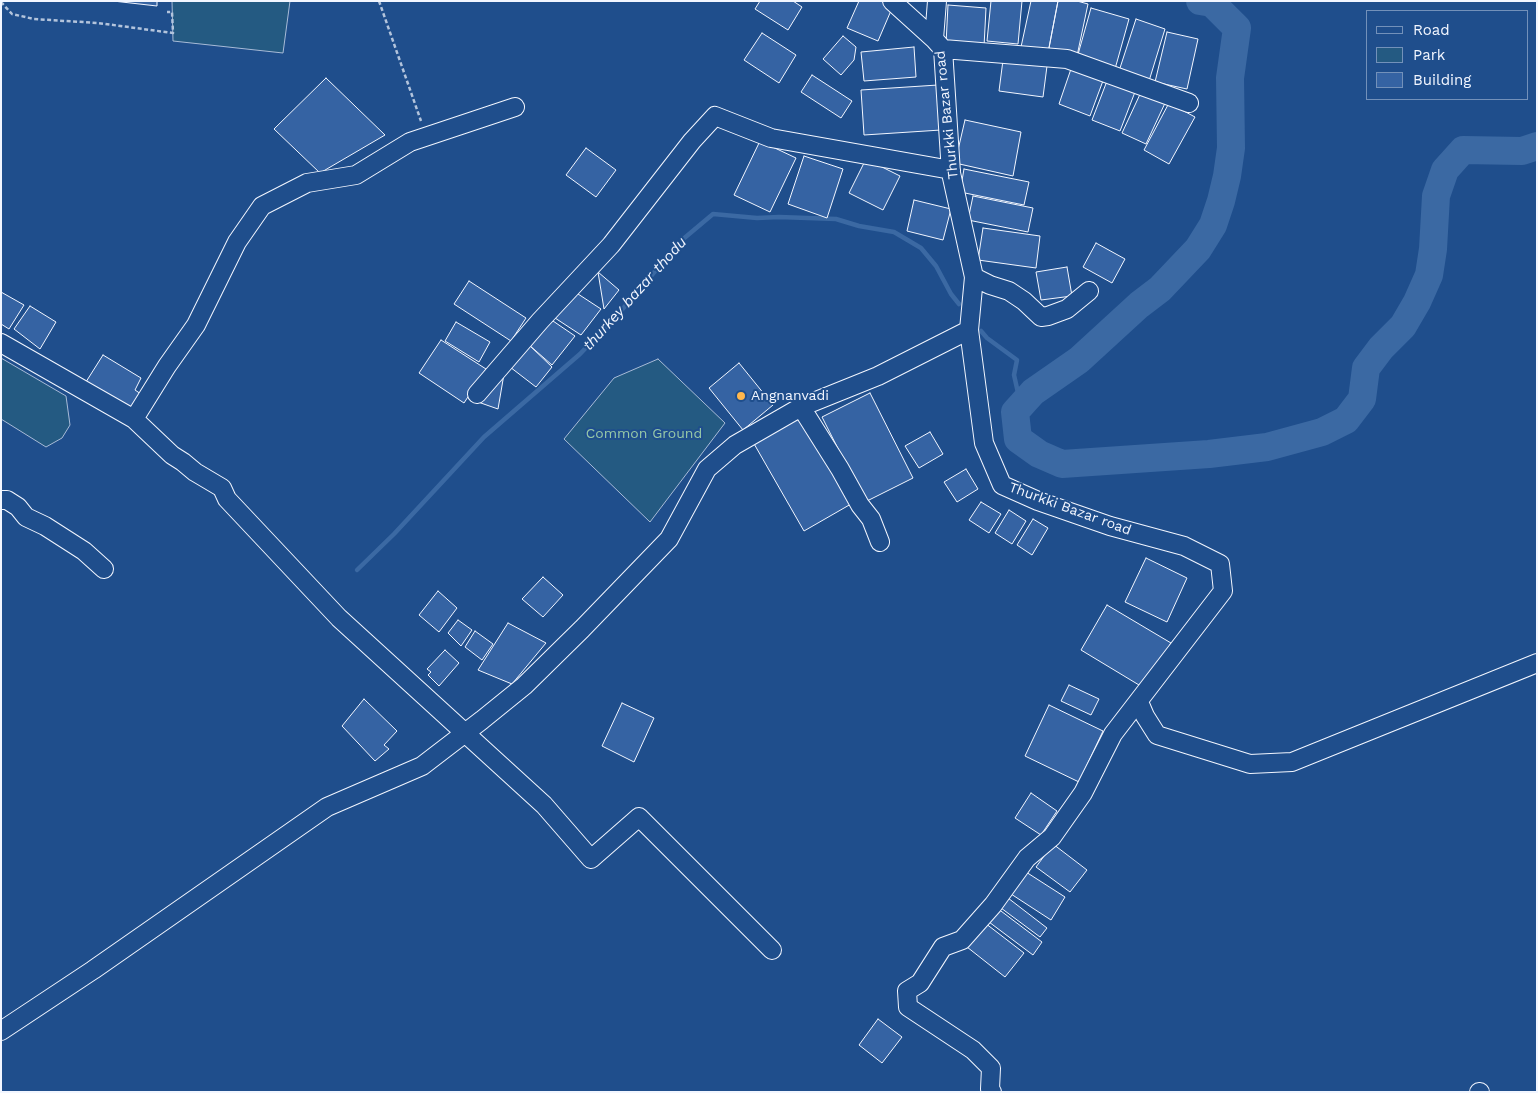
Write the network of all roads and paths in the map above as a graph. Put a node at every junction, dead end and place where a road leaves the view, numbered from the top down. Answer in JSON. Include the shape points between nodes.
{"nodes":[{"id":1,"x":379,"y":1,"type":"edge"},
{"id":2,"x":892,"y":1,"type":"edge"},
{"id":3,"x":937,"y":1,"type":"edge"},
{"id":4,"x":1,"y":2,"type":"edge"},
{"id":5,"x":167,"y":12,"type":"dead end"},
{"id":6,"x":938,"y":44,"type":"junction"},
{"id":7,"x":1189,"y":103,"type":"dead end"},
{"id":8,"x":515,"y":107,"type":"dead end"},
{"id":9,"x":426,"y":137,"type":"junction"},
{"id":10,"x":951,"y":170,"type":"junction"},
{"id":11,"x":974,"y":277,"type":"junction"},
{"id":12,"x":1089,"y":291,"type":"dead end"},
{"id":13,"x":969,"y":330,"type":"junction"},
{"id":14,"x":1,"y":342,"type":"edge"},
{"id":15,"x":477,"y":394,"type":"dead end"},
{"id":16,"x":801,"y":407,"type":"junction"},
{"id":17,"x":134,"y":419,"type":"junction"},
{"id":18,"x":1,"y":500,"type":"edge"},
{"id":19,"x":880,"y":542,"type":"dead end"},
{"id":20,"x":104,"y":569,"type":"dead end"},
{"id":21,"x":1537,"y":664,"type":"edge"},
{"id":22,"x":1139,"y":702,"type":"junction"},
{"id":23,"x":465,"y":734,"type":"junction"},
{"id":24,"x":772,"y":950,"type":"dead end"},
{"id":25,"x":1,"y":1031,"type":"edge"},
{"id":26,"x":992,"y":1092,"type":"edge"}],
"edges":[{"from":1,"to":9,"type":"path"},
{"from":2,"to":6,"type":"street"},
{"from":3,"to":6,"type":"street","name":"Thurkki Bazar road"},
{"from":4,"to":5,"type":"path","via":[[12,14],[34,19],[173,33],[172,12]]},
{"from":6,"to":7,"type":"street","via":[[1067,60]]},
{"from":6,"to":10,"type":"street","name":"Thurkki Bazar road"},
{"from":8,"to":9,"type":"street"},
{"from":9,"to":17,"type":"street","via":[[410,142],[356,175],[307,183],[262,206],[237,242],[196,325]]},
{"from":10,"to":11,"type":"street","name":"Thurkki Bazar road"},
{"from":10,"to":15,"type":"street","via":[[771,138],[715,116],[611,245]]},
{"from":11,"to":12,"type":"street","via":[[1009,291],[1041,317],[1067,309]]},
{"from":11,"to":13,"type":"street","name":"Thurkki Bazar road"},
{"from":13,"to":16,"type":"street","via":[[878,376]]},
{"from":13,"to":22,"type":"street","name":"Thurkki Bazar road","via":[[984,443],[1002,485],[1110,526],[1184,546],[1220,564],[1223,591]]},
{"from":14,"to":17,"type":"street"},
{"from":16,"to":19,"type":"street","via":[[871,519]]},
{"from":16,"to":23,"type":"street","via":[[735,445],[707,469],[669,539],[524,686]]},
{"from":17,"to":23,"type":"street","via":[[172,455],[222,488],[227,499],[339,618]]},
{"from":18,"to":20,"type":"street","via":[[18,506],[26,517],[84,551]]},
{"from":21,"to":22,"type":"street","via":[[1292,762],[1250,764],[1157,734]]},
{"from":22,"to":26,"type":"street","via":[[1113,734],[1083,793],[1052,837],[1027,858],[993,905],[962,940],[943,947],[920,983],[908,991],[908,1007],[973,1050],[991,1068]]},
{"from":23,"to":24,"type":"street","via":[[544,805],[590,859],[639,817]]},
{"from":23,"to":25,"type":"street","via":[[422,766],[326,807]]}]}
